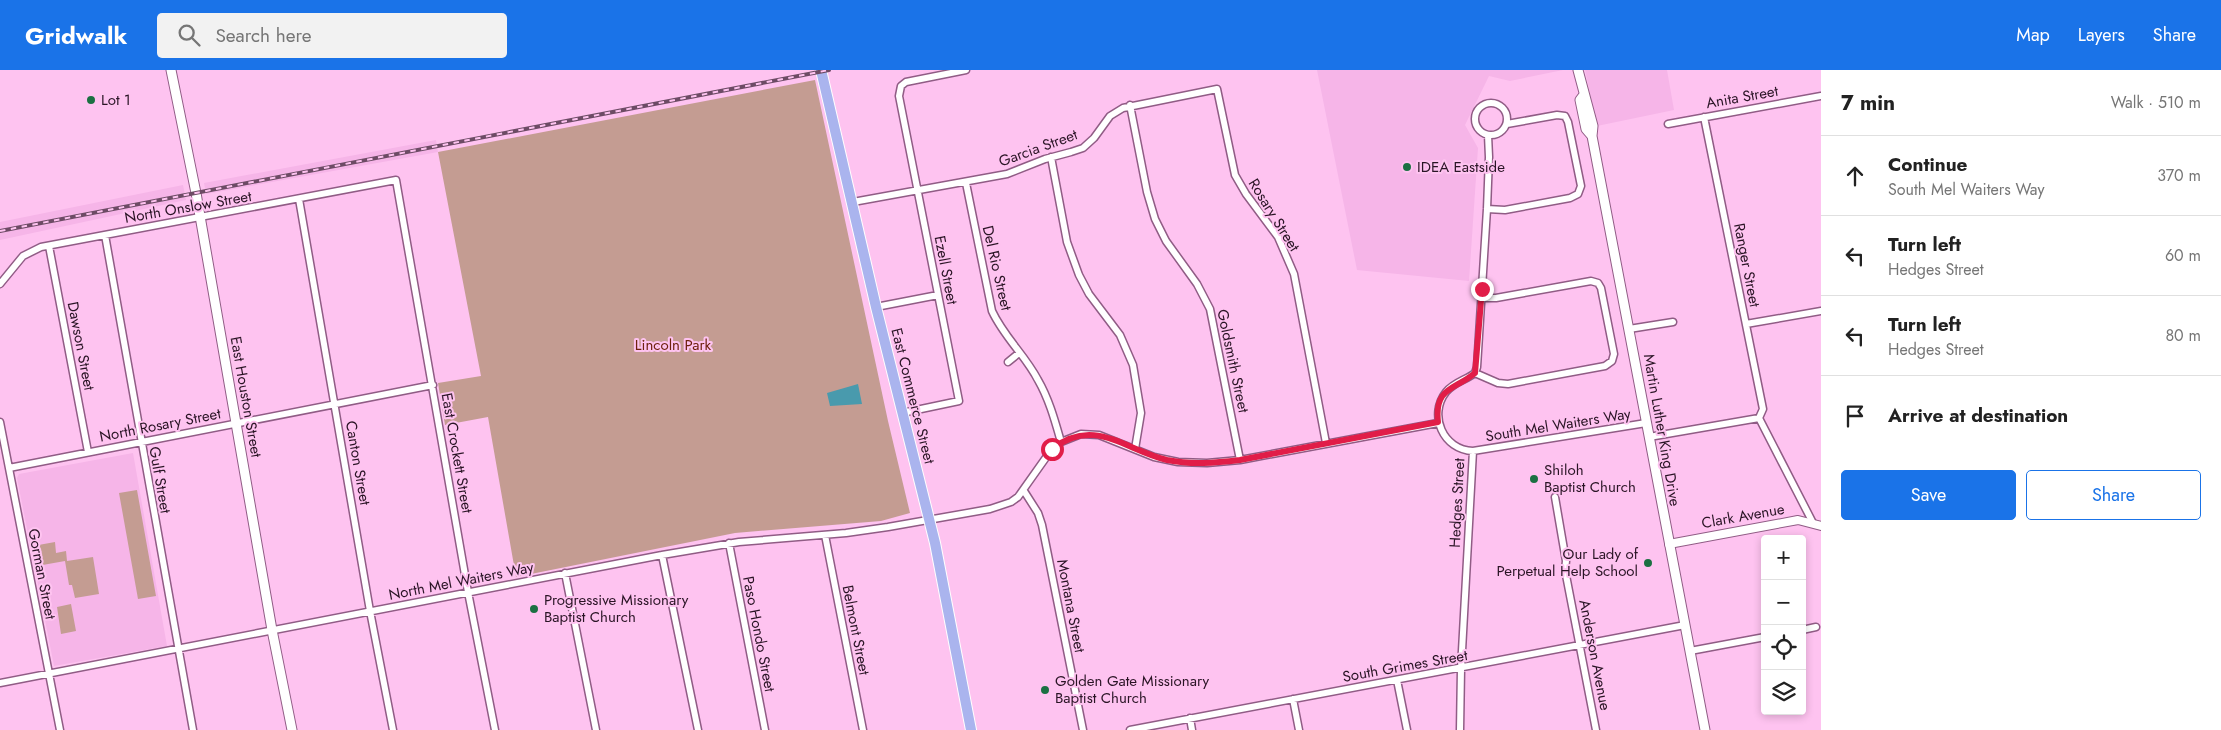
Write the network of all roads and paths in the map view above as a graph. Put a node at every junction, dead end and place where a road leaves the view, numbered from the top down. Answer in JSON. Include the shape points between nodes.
{"nodes":[{"id":1,"x":170,"y":70,"type":"edge"},
{"id":2,"x":821,"y":70,"type":"edge"},
{"id":3,"x":966,"y":70,"type":"edge"},
{"id":4,"x":1578,"y":70,"type":"edge"},
{"id":5,"x":1217,"y":88,"type":"joint"},
{"id":6,"x":1821,"y":96,"type":"edge"},
{"id":7,"x":1130,"y":105,"type":"junction"},
{"id":8,"x":1704,"y":117,"type":"junction"},
{"id":9,"x":1507,"y":124,"type":"junction"},
{"id":10,"x":1668,"y":124,"type":"dead end"},
{"id":11,"x":1488,"y":135,"type":"junction"},
{"id":12,"x":1052,"y":158,"type":"junction"},
{"id":13,"x":396,"y":180,"type":"joint"},
{"id":14,"x":966,"y":182,"type":"junction"},
{"id":15,"x":918,"y":190,"type":"junction"},
{"id":16,"x":299,"y":199,"type":"junction"},
{"id":17,"x":853,"y":202,"type":"junction"},
{"id":18,"x":1487,"y":209,"type":"junction"},
{"id":19,"x":200,"y":217,"type":"junction"},
{"id":20,"x":105,"y":235,"type":"junction"},
{"id":21,"x":49,"y":246,"type":"junction"},
{"id":22,"x":0,"y":284,"type":"edge"},
{"id":23,"x":938,"y":295,"type":"junction"},
{"id":24,"x":1482,"y":298,"type":"junction"},
{"id":25,"x":876,"y":307,"type":"junction"},
{"id":26,"x":1821,"y":311,"type":"edge"},
{"id":27,"x":1672,"y":322,"type":"dead end"},
{"id":28,"x":1746,"y":324,"type":"junction"},
{"id":29,"x":1629,"y":329,"type":"junction"},
{"id":30,"x":1019,"y":353,"type":"junction"},
{"id":31,"x":1008,"y":362,"type":"dead end"},
{"id":32,"x":1475,"y":373,"type":"junction"},
{"id":33,"x":433,"y":385,"type":"junction"},
{"id":34,"x":335,"y":403,"type":"junction"},
{"id":35,"x":902,"y":413,"type":"junction"},
{"id":36,"x":1759,"y":418,"type":"junction"},
{"id":37,"x":0,"y":422,"type":"edge"},
{"id":38,"x":1438,"y":422,"type":"junction"},
{"id":39,"x":236,"y":423,"type":"junction"},
{"id":40,"x":1646,"y":423,"type":"junction"},
{"id":41,"x":1649,"y":437,"type":"junction"},
{"id":42,"x":140,"y":441,"type":"junction"},
{"id":43,"x":1061,"y":442,"type":"junction"},
{"id":44,"x":1326,"y":443,"type":"junction"},
{"id":45,"x":1135,"y":449,"type":"junction"},
{"id":46,"x":1473,"y":451,"type":"junction"},
{"id":47,"x":88,"y":452,"type":"junction"},
{"id":48,"x":1240,"y":460,"type":"junction"},
{"id":49,"x":9,"y":468,"type":"junction"},
{"id":50,"x":1024,"y":492,"type":"junction"},
{"id":51,"x":1555,"y":497,"type":"dead end"},
{"id":52,"x":929,"y":520,"type":"junction"},
{"id":53,"x":1817,"y":525,"type":"edge"},
{"id":54,"x":825,"y":535,"type":"junction"},
{"id":55,"x":729,"y":543,"type":"junction"},
{"id":56,"x":1669,"y":544,"type":"junction"},
{"id":57,"x":662,"y":555,"type":"junction"},
{"id":58,"x":565,"y":573,"type":"junction"},
{"id":59,"x":468,"y":592,"type":"junction"},
{"id":60,"x":370,"y":611,"type":"junction"},
{"id":61,"x":1684,"y":625,"type":"junction"},
{"id":62,"x":1816,"y":627,"type":"dead end"},
{"id":63,"x":1806,"y":629,"type":"edge"},
{"id":64,"x":272,"y":630,"type":"junction"},
{"id":65,"x":1761,"y":638,"type":"edge"},
{"id":66,"x":1580,"y":644,"type":"junction"},
{"id":67,"x":177,"y":648,"type":"junction"},
{"id":68,"x":1690,"y":651,"type":"junction"},
{"id":69,"x":1461,"y":669,"type":"junction"},
{"id":70,"x":49,"y":673,"type":"junction"},
{"id":71,"x":1398,"y":680,"type":"junction"},
{"id":72,"x":0,"y":683,"type":"edge"},
{"id":73,"x":1293,"y":699,"type":"junction"},
{"id":74,"x":1190,"y":718,"type":"junction"},
{"id":75,"x":60,"y":730,"type":"edge"},
{"id":76,"x":193,"y":730,"type":"edge"},
{"id":77,"x":292,"y":730,"type":"edge"},
{"id":78,"x":394,"y":730,"type":"edge"},
{"id":79,"x":495,"y":730,"type":"edge"},
{"id":80,"x":596,"y":730,"type":"edge"},
{"id":81,"x":698,"y":730,"type":"edge"},
{"id":82,"x":766,"y":730,"type":"edge"},
{"id":83,"x":863,"y":730,"type":"edge"},
{"id":84,"x":971,"y":730,"type":"edge"},
{"id":85,"x":1083,"y":730,"type":"edge"},
{"id":86,"x":1130,"y":730,"type":"edge"},
{"id":87,"x":1192,"y":730,"type":"edge"},
{"id":88,"x":1299,"y":730,"type":"edge"},
{"id":89,"x":1407,"y":730,"type":"edge"},
{"id":90,"x":1460,"y":730,"type":"edge"},
{"id":91,"x":1596,"y":730,"type":"edge"},
{"id":92,"x":1705,"y":730,"type":"edge"}],
"edges":[{"from":1,"to":19,"type":"main road","name":"East Houston Street"},
{"from":2,"to":17,"type":"main road","name":"East Commerce Street"},
{"from":3,"to":15,"type":"street","name":"Ezell Street","via":[[906,82],[901,86],[899,96]]},
{"from":4,"to":29,"type":"main road","name":"Martin Luther King Drive","via":[[1583,96],[1587,98]]},
{"from":5,"to":7,"type":"street","name":"Garcia Street"},
{"from":5,"to":44,"type":"street","name":"Rosary Street","via":[[1235,175],[1278,237],[1292,268]]},
{"from":6,"to":8,"type":"street","name":"Anita Street"},
{"from":7,"to":12,"type":"street","name":"Garcia Street","via":[[1110,116],[1083,148]]},
{"from":7,"to":48,"type":"street","name":"Goldsmith Street","via":[[1155,219],[1166,241],[1198,284],[1210,309]]},
{"from":8,"to":10,"type":"street","name":"Anita Street"},
{"from":8,"to":28,"type":"street","name":"Ranger Street"},
{"from":9,"to":11,"type":"street","via":[[1499,133]]},
{"from":9,"to":11,"type":"street","via":[[1507,115],[1500,105],[1484,105],[1478,111],[1476,123]]},
{"from":9,"to":18,"type":"street","via":[[1565,116],[1581,186],[1578,194],[1570,198],[1505,210]]},
{"from":11,"to":18,"type":"street"},
{"from":12,"to":14,"type":"street","name":"Garcia Street","via":[[1007,174]]},
{"from":12,"to":45,"type":"street","via":[[1068,242],[1079,275],[1120,335],[1131,360],[1141,413]]},
{"from":13,"to":16,"type":"street","name":"North Onslow Street"},
{"from":13,"to":33,"type":"street","name":"East Crockett Street"},
{"from":14,"to":15,"type":"street","name":"Garcia Street"},
{"from":14,"to":30,"type":"street","name":"Del Rio Street","via":[[992,311]]},
{"from":15,"to":17,"type":"street","name":"Garcia Street"},
{"from":15,"to":23,"type":"street","name":"Ezell Street"},
{"from":16,"to":19,"type":"street","name":"North Onslow Street"},
{"from":16,"to":34,"type":"street","name":"Canton Street"},
{"from":17,"to":25,"type":"main road","name":"East Commerce Street"},
{"from":18,"to":24,"type":"street"},
{"from":19,"to":20,"type":"street","name":"North Onslow Street"},
{"from":19,"to":39,"type":"main road","name":"East Houston Street"},
{"from":20,"to":21,"type":"street","name":"North Onslow Street"},
{"from":20,"to":42,"type":"street","name":"Gulf Street"},
{"from":21,"to":22,"type":"street","name":"North Onslow Street","via":[[23,256]]},
{"from":21,"to":47,"type":"street","name":"Dawson Street"},
{"from":23,"to":25,"type":"street"},
{"from":23,"to":35,"type":"street","name":"Ezell Street","via":[[959,402]]},
{"from":24,"to":32,"type":"street"},
{"from":24,"to":32,"type":"street","via":[[1591,281],[1598,283],[1614,354],[1612,361],[1605,366],[1508,384]]},
{"from":25,"to":35,"type":"main road","name":"East Commerce Street"},
{"from":26,"to":28,"type":"street"},
{"from":27,"to":29,"type":"street"},
{"from":28,"to":36,"type":"street","name":"Ranger Street","via":[[1763,409]]},
{"from":29,"to":40,"type":"main road","name":"Martin Luther King Drive"},
{"from":30,"to":31,"type":"street"},
{"from":30,"to":43,"type":"street","name":"Del Rio Street","via":[[1048,399]]},
{"from":32,"to":38,"type":"street","via":[[1446,392],[1438,406]]},
{"from":33,"to":34,"type":"street","name":"North Rosary Street"},
{"from":33,"to":59,"type":"street","name":"East Crockett Street"},
{"from":34,"to":39,"type":"street","name":"North Rosary Street"},
{"from":34,"to":60,"type":"street","name":"Canton Street"},
{"from":35,"to":52,"type":"main road","name":"East Commerce Street"},
{"from":36,"to":41,"type":"street"},
{"from":36,"to":53,"type":"street"},
{"from":37,"to":49,"type":"street","name":"Gorman Street"},
{"from":38,"to":44,"type":"street"},
{"from":38,"to":46,"type":"street","name":"Hedges Street","via":[[1451,444],[1458,449]]},
{"from":39,"to":42,"type":"street","name":"North Rosary Street"},
{"from":39,"to":64,"type":"main road","name":"East Houston Street"},
{"from":40,"to":41,"type":"main road","name":"Martin Luther King Drive"},
{"from":40,"to":46,"type":"street","name":"South Mel Waiters Way"},
{"from":41,"to":56,"type":"main road","name":"Martin Luther King Drive"},
{"from":42,"to":47,"type":"street","name":"North Rosary Street"},
{"from":42,"to":67,"type":"street","name":"Gulf Street"},
{"from":43,"to":45,"type":"street","via":[[1081,434],[1099,435]]},
{"from":43,"to":50,"type":"street","via":[[1044,458]]},
{"from":44,"to":48,"type":"street"},
{"from":45,"to":48,"type":"street","via":[[1185,463]]},
{"from":46,"to":69,"type":"street","name":"Hedges Street"},
{"from":47,"to":49,"type":"street","name":"North Rosary Street"},
{"from":49,"to":70,"type":"street","name":"Gorman Street"},
{"from":50,"to":52,"type":"street","via":[[1002,506]]},
{"from":50,"to":85,"type":"street","name":"Montana Street","via":[[1042,525]]},
{"from":51,"to":66,"type":"street","name":"Anderson Avenue"},
{"from":52,"to":54,"type":"street","name":"North Mel Waiters Way"},
{"from":52,"to":84,"type":"main road","name":"East Commerce Street"},
{"from":53,"to":56,"type":"street","name":"Clark Avenue","via":[[1804,520],[1791,521]]},
{"from":54,"to":55,"type":"street","name":"North Mel Waiters Way"},
{"from":54,"to":83,"type":"street","name":"Belmont Street"},
{"from":55,"to":57,"type":"street","name":"North Mel Waiters Way"},
{"from":55,"to":82,"type":"street","name":"Paso Hondo Street"},
{"from":56,"to":61,"type":"main road","name":"Martin Luther King Drive"},
{"from":57,"to":58,"type":"street","name":"North Mel Waiters Way"},
{"from":57,"to":81,"type":"street"},
{"from":58,"to":59,"type":"street","name":"North Mel Waiters Way"},
{"from":58,"to":80,"type":"street"},
{"from":59,"to":60,"type":"street","name":"North Mel Waiters Way"},
{"from":59,"to":79,"type":"street","name":"East Crockett Street"},
{"from":60,"to":64,"type":"street","name":"North Mel Waiters Way"},
{"from":60,"to":78,"type":"street","name":"Canton Street"},
{"from":61,"to":66,"type":"street","name":"South Grimes Street"},
{"from":61,"to":68,"type":"main road","name":"Martin Luther King Drive"},
{"from":62,"to":63,"type":"street"},
{"from":64,"to":67,"type":"street","name":"North Mel Waiters Way"},
{"from":64,"to":77,"type":"main road","name":"East Houston Street"},
{"from":65,"to":68,"type":"street"},
{"from":66,"to":69,"type":"street","name":"South Grimes Street"},
{"from":66,"to":91,"type":"street","name":"Anderson Avenue"},
{"from":67,"to":70,"type":"street","name":"North Mel Waiters Way"},
{"from":67,"to":76,"type":"street","name":"Gulf Street"},
{"from":68,"to":92,"type":"main road","name":"Martin Luther King Drive"},
{"from":69,"to":71,"type":"street","name":"South Grimes Street"},
{"from":69,"to":90,"type":"street","name":"Hedges Street"},
{"from":70,"to":72,"type":"street","name":"North Mel Waiters Way"},
{"from":70,"to":75,"type":"street","name":"Gorman Street"},
{"from":71,"to":73,"type":"street","name":"South Grimes Street"},
{"from":71,"to":89,"type":"street"},
{"from":73,"to":74,"type":"street","name":"South Grimes Street"},
{"from":73,"to":88,"type":"street"},
{"from":74,"to":86,"type":"street","name":"South Grimes Street"},
{"from":74,"to":87,"type":"street"}]}
